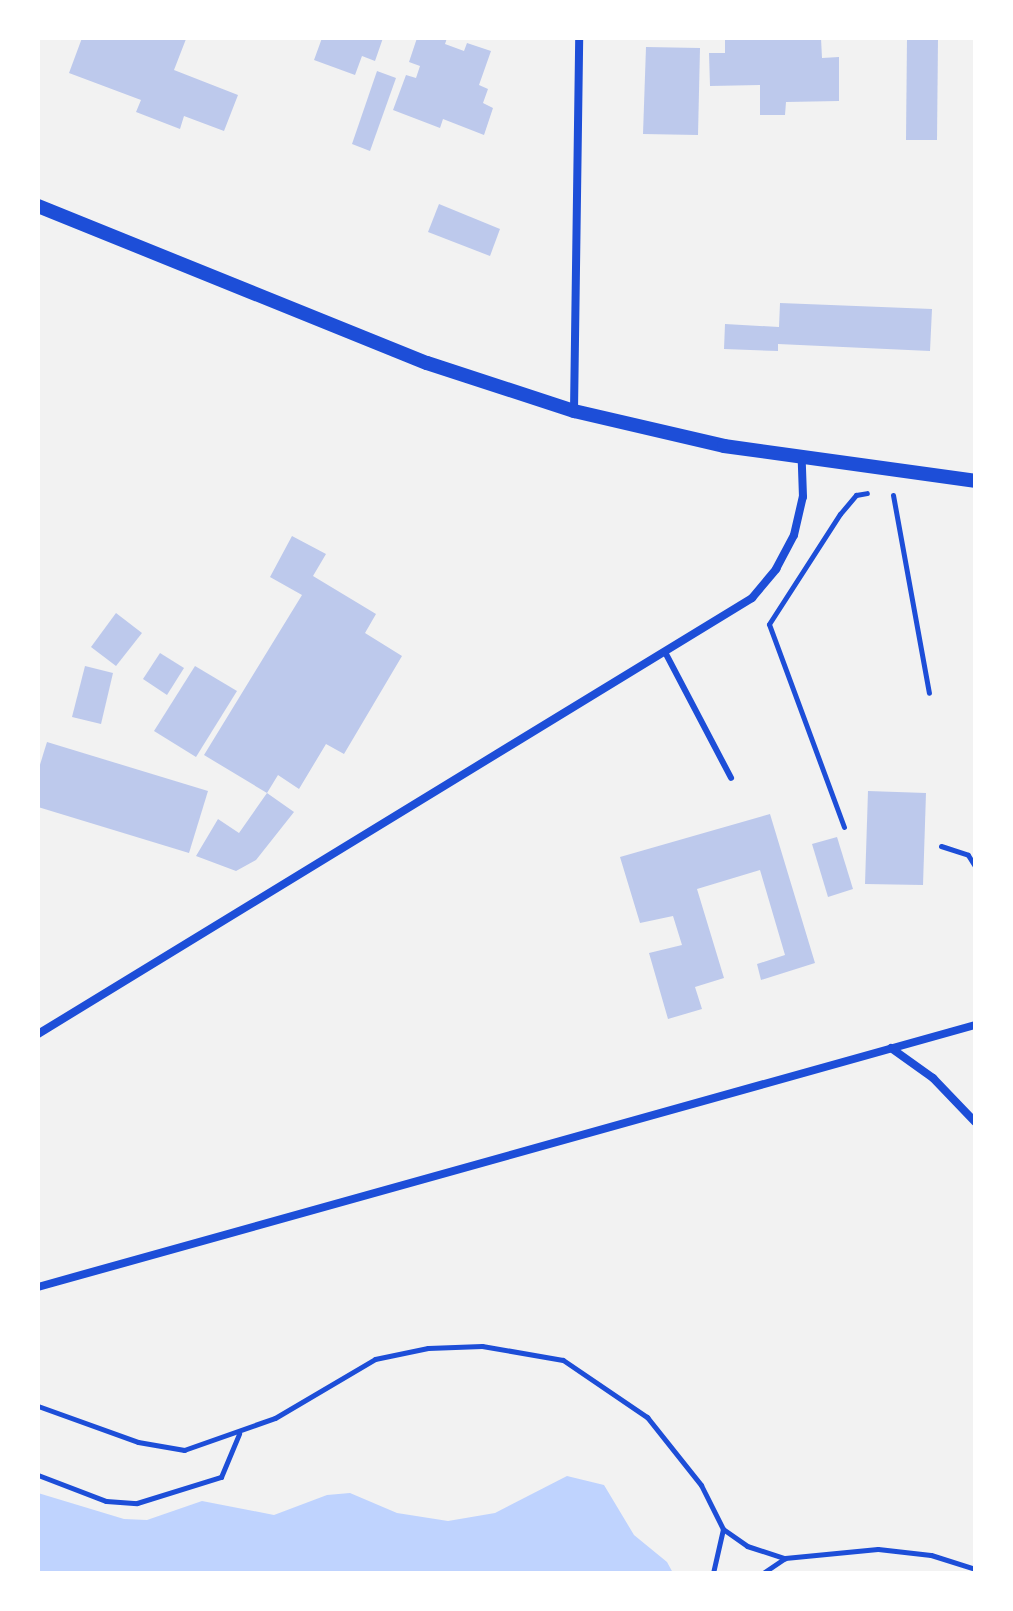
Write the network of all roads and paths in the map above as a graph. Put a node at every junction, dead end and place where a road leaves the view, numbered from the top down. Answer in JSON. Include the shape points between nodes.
{"nodes":[{"id":1,"x":579,"y":38,"type":"edge"},
{"id":2,"x":38,"y":206,"type":"edge"},
{"id":3,"x":574,"y":411,"type":"junction"},
{"id":4,"x":802,"y":459,"type":"junction"},
{"id":5,"x":975,"y":481,"type":"edge"},
{"id":6,"x":892,"y":489,"type":"junction"},
{"id":7,"x":883,"y":490,"type":"dead end"},
{"id":8,"x":906,"y":490,"type":"dead end"},
{"id":9,"x":874,"y":491,"type":"dead end"},
{"id":10,"x":666,"y":654,"type":"junction"},
{"id":11,"x":929,"y":693,"type":"dead end"},
{"id":12,"x":731,"y":778,"type":"dead end"},
{"id":13,"x":844,"y":827,"type":"dead end"},
{"id":14,"x":941,"y":846,"type":"dead end"},
{"id":15,"x":975,"y":866,"type":"edge"},
{"id":16,"x":975,"y":1025,"type":"edge"},
{"id":17,"x":38,"y":1034,"type":"edge"},
{"id":18,"x":891,"y":1048,"type":"junction"},
{"id":19,"x":975,"y":1122,"type":"edge"},
{"id":20,"x":38,"y":1287,"type":"edge"},
{"id":21,"x":38,"y":1406,"type":"edge"},
{"id":22,"x":239,"y":1433,"type":"junction"},
{"id":23,"x":38,"y":1475,"type":"edge"},
{"id":24,"x":723,"y":1529,"type":"junction"},
{"id":25,"x":785,"y":1558,"type":"junction"},
{"id":26,"x":975,"y":1569,"type":"edge"},
{"id":27,"x":713,"y":1573,"type":"edge"},
{"id":28,"x":763,"y":1573,"type":"edge"}],
"edges":[{"from":1,"to":3,"type":"street"},
{"from":2,"to":3,"type":"street","via":[[399,352]]},
{"from":3,"to":4,"type":"street"},
{"from":4,"to":5,"type":"street"},
{"from":4,"to":10,"type":"street","via":[[800,510],[776,569],[752,598]]},
{"from":6,"to":7,"type":"path"},
{"from":6,"to":8,"type":"path"},
{"from":6,"to":11,"type":"path"},
{"from":9,"to":13,"type":"path","via":[[856,495],[840,514],[769,624]]},
{"from":10,"to":12,"type":"lane"},
{"from":10,"to":17,"type":"street"},
{"from":14,"to":15,"type":"path","via":[[968,855]]},
{"from":16,"to":18,"type":"street"},
{"from":18,"to":19,"type":"street","via":[[933,1078]]},
{"from":18,"to":20,"type":"street"},
{"from":21,"to":22,"type":"path","via":[[138,1442],[184,1450]]},
{"from":22,"to":23,"type":"path","via":[[221,1477],[137,1503],[106,1501]]},
{"from":22,"to":24,"type":"path","via":[[375,1359],[428,1348],[482,1346],[563,1360],[647,1417],[701,1485]]},
{"from":24,"to":25,"type":"path","via":[[747,1546]]},
{"from":24,"to":27,"type":"path"},
{"from":25,"to":26,"type":"path","via":[[878,1549],[931,1555]]},
{"from":25,"to":28,"type":"path"}]}
